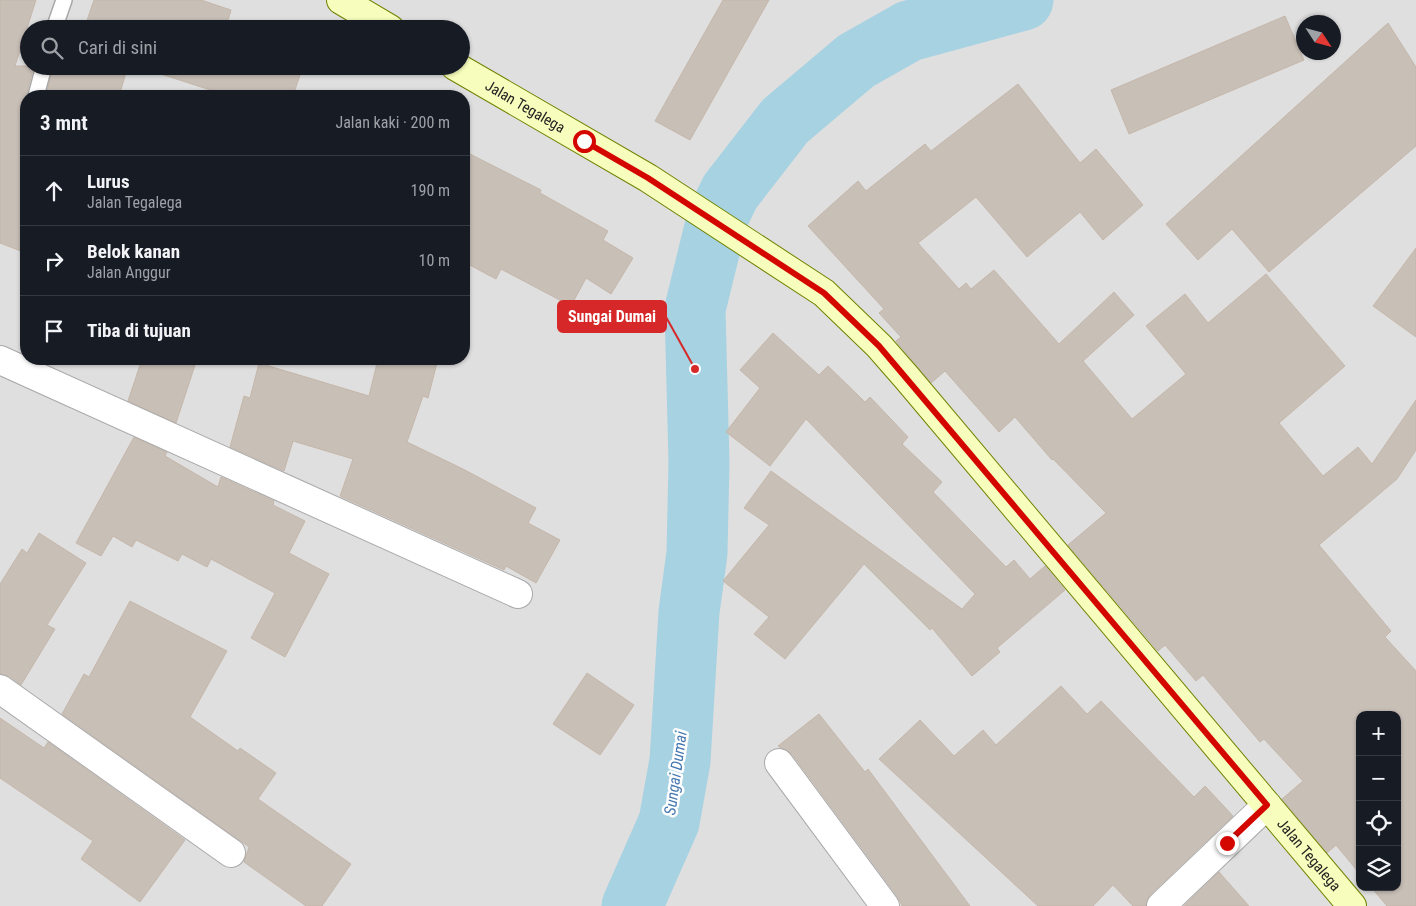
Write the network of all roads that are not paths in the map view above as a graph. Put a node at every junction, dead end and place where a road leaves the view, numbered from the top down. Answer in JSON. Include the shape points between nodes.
{"nodes":[{"id":1,"x":64,"y":0,"type":"edge"},
{"id":2,"x":341,"y":0,"type":"edge"},
{"id":3,"x":57,"y":20,"type":"edge"},
{"id":4,"x":375,"y":20,"type":"edge"},
{"id":5,"x":42,"y":75,"type":"edge"},
{"id":6,"x":470,"y":75,"type":"edge"},
{"id":7,"x":38,"y":90,"type":"edge"},
{"id":8,"x":0,"y":360,"type":"edge"},
{"id":9,"x":518,"y":594,"type":"dead end"},
{"id":10,"x":0,"y":689,"type":"edge"},
{"id":11,"x":779,"y":763,"type":"dead end"},
{"id":12,"x":1267,"y":805,"type":"junction"},
{"id":13,"x":231,"y":853,"type":"dead end"},
{"id":14,"x":885,"y":906,"type":"edge"},
{"id":15,"x":1161,"y":906,"type":"edge"},
{"id":16,"x":1352,"y":906,"type":"edge"}],
"edges":[{"from":1,"to":3,"type":"lane"},
{"from":2,"to":4,"type":"street"},
{"from":5,"to":7,"type":"lane"},
{"from":6,"to":12,"type":"street","name":"Jalan Tegalega","via":[[648,178],[824,293],[879,346]]},
{"from":8,"to":9,"type":"street"},
{"from":10,"to":13,"type":"street"},
{"from":11,"to":14,"type":"street"},
{"from":12,"to":15,"type":"street"},
{"from":12,"to":16,"type":"street","name":"Jalan Tegalega"}]}
